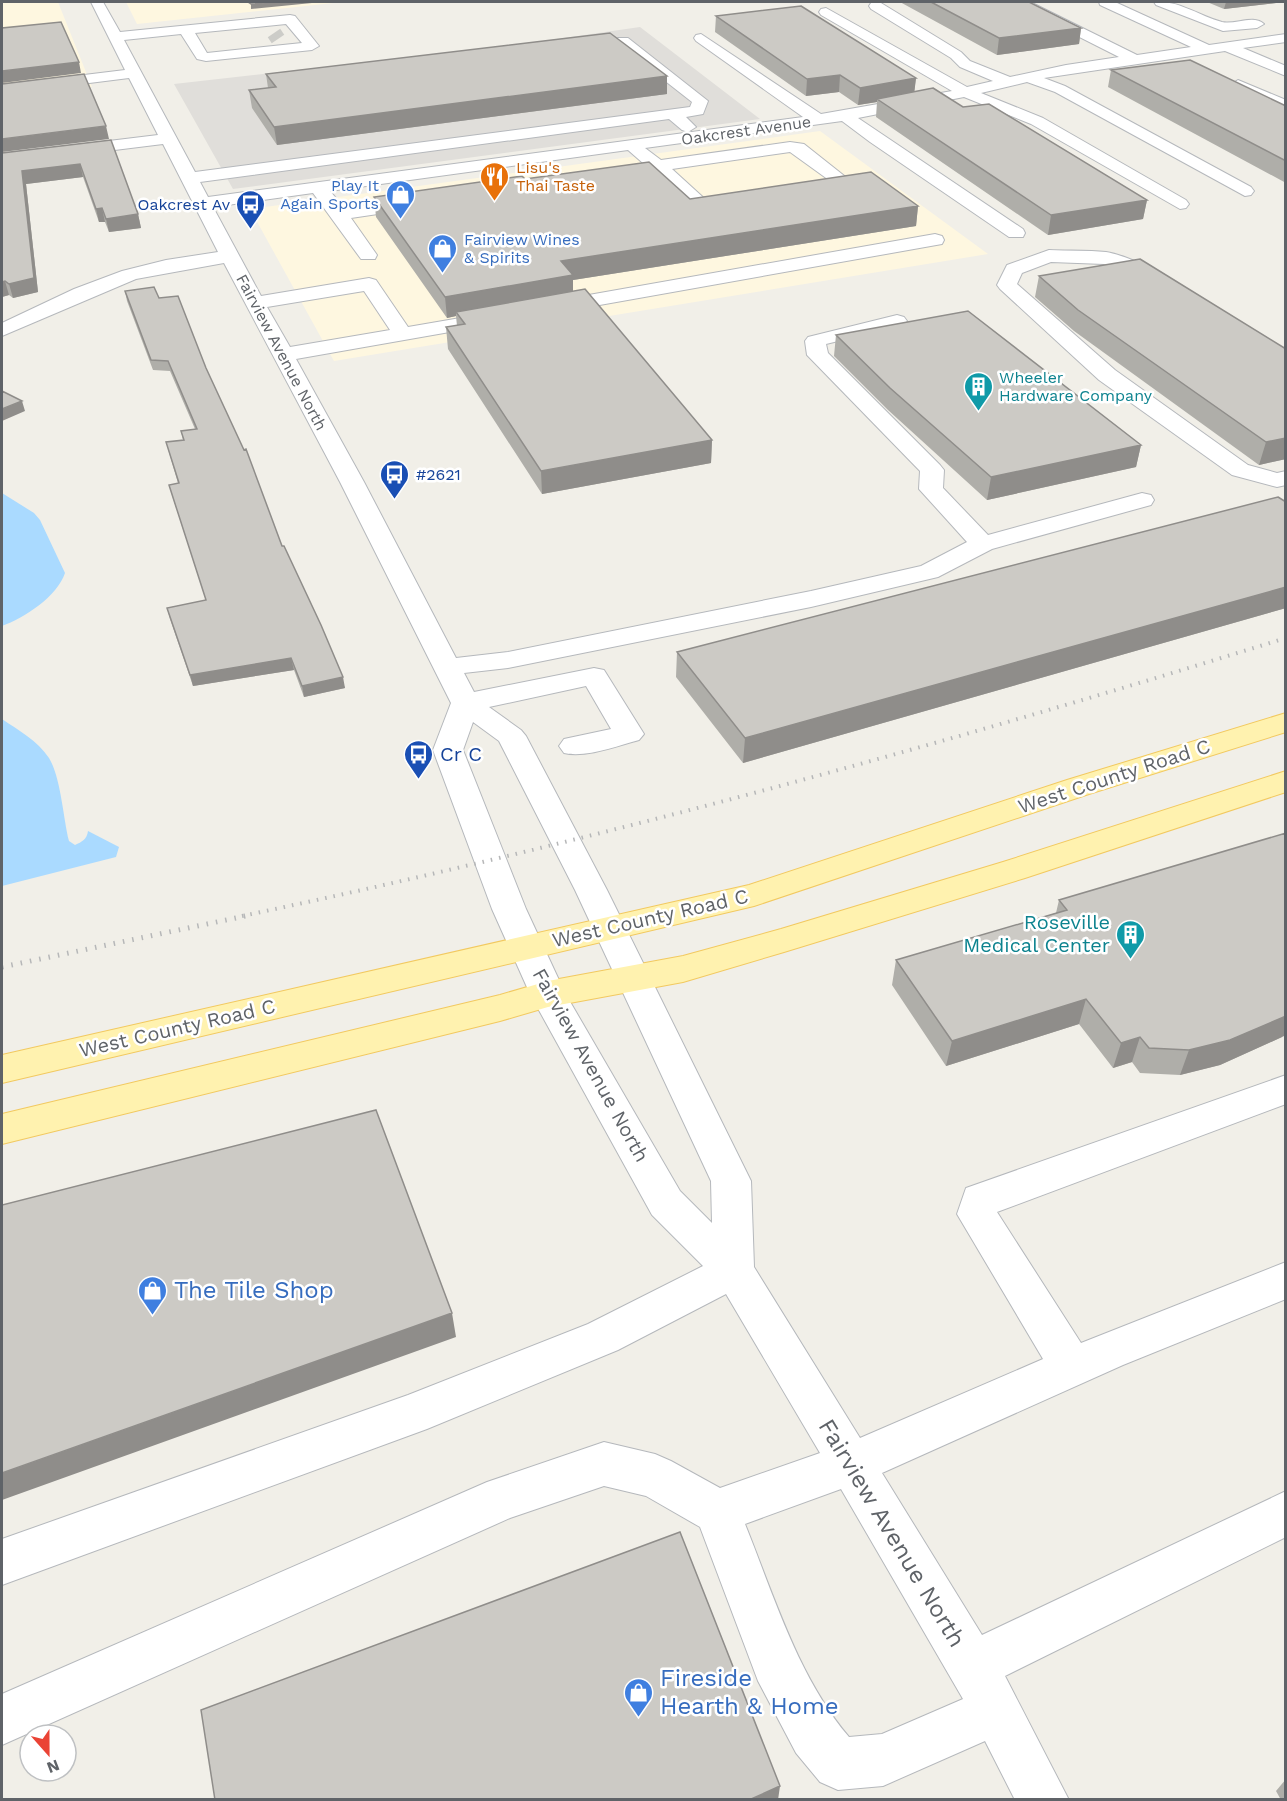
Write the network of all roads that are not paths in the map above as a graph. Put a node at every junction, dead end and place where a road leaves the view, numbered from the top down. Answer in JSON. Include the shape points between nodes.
{"nodes":[{"id":1,"x":97,"y":2,"type":"edge"},
{"id":2,"x":1021,"y":2,"type":"edge"},
{"id":3,"x":1105,"y":2,"type":"edge"},
{"id":4,"x":1161,"y":2,"type":"edge"},
{"id":5,"x":899,"y":3,"type":"edge"},
{"id":6,"x":846,"y":10,"type":"dead end"},
{"id":7,"x":1275,"y":22,"type":"dead end"},
{"id":8,"x":185,"y":29,"type":"junction"},
{"id":9,"x":116,"y":37,"type":"junction"},
{"id":10,"x":701,"y":38,"type":"dead end"},
{"id":11,"x":1286,"y":38,"type":"edge"},
{"id":12,"x":622,"y":41,"type":"edge"},
{"id":13,"x":1226,"y":46,"type":"junction"},
{"id":14,"x":1205,"y":48,"type":"junction"},
{"id":15,"x":1169,"y":53,"type":"junction"},
{"id":16,"x":1132,"y":58,"type":"junction"},
{"id":17,"x":1278,"y":65,"type":"edge"},
{"id":18,"x":1201,"y":68,"type":"edge"},
{"id":19,"x":1286,"y":72,"type":"edge"},
{"id":20,"x":135,"y":73,"type":"junction"},
{"id":21,"x":1026,"y":77,"type":"junction"},
{"id":22,"x":1222,"y":77,"type":"edge"},
{"id":23,"x":1008,"y":82,"type":"junction"},
{"id":24,"x":2,"y":90,"type":"edge"},
{"id":25,"x":965,"y":92,"type":"junction"},
{"id":26,"x":1286,"y":106,"type":"edge"},
{"id":27,"x":672,"y":114,"type":"junction"},
{"id":28,"x":846,"y":116,"type":"junction"},
{"id":29,"x":818,"y":120,"type":"junction"},
{"id":30,"x":698,"y":136,"type":"junction"},
{"id":31,"x":170,"y":138,"type":"junction"},
{"id":32,"x":631,"y":145,"type":"junction"},
{"id":33,"x":2,"y":159,"type":"edge"},
{"id":34,"x":658,"y":166,"type":"junction"},
{"id":35,"x":597,"y":177,"type":"edge"},
{"id":36,"x":190,"y":178,"type":"junction"},
{"id":37,"x":318,"y":188,"type":"junction"},
{"id":38,"x":1245,"y":191,"type":"dead end"},
{"id":39,"x":801,"y":193,"type":"edge"},
{"id":40,"x":754,"y":200,"type":"edge"},
{"id":41,"x":433,"y":201,"type":"edge"},
{"id":42,"x":203,"y":203,"type":"junction"},
{"id":43,"x":1180,"y":204,"type":"dead end"},
{"id":44,"x":339,"y":214,"type":"junction"},
{"id":45,"x":1016,"y":233,"type":"dead end"},
{"id":46,"x":935,"y":240,"type":"dead end"},
{"id":47,"x":368,"y":255,"type":"dead end"},
{"id":48,"x":230,"y":256,"type":"junction"},
{"id":49,"x":1176,"y":292,"type":"edge"},
{"id":50,"x":255,"y":303,"type":"junction"},
{"id":51,"x":897,"y":321,"type":"edge"},
{"id":52,"x":2,"y":330,"type":"edge"},
{"id":53,"x":403,"y":334,"type":"junction"},
{"id":54,"x":283,"y":355,"type":"junction"},
{"id":55,"x":1286,"y":478,"type":"edge"},
{"id":56,"x":1142,"y":500,"type":"dead end"},
{"id":57,"x":983,"y":543,"type":"junction"},
{"id":58,"x":446,"y":667,"type":"junction"},
{"id":59,"x":465,"y":703,"type":"junction"},
{"id":60,"x":1286,"y":722,"type":"edge"},
{"id":61,"x":574,"y":746,"type":"dead end"},
{"id":62,"x":1286,"y":781,"type":"edge"},
{"id":63,"x":610,"y":928,"type":"junction"},
{"id":64,"x":527,"y":946,"type":"junction"},
{"id":65,"x":632,"y":977,"type":"junction"},
{"id":66,"x":548,"y":994,"type":"junction"},
{"id":67,"x":2,"y":1069,"type":"edge"},
{"id":68,"x":1286,"y":1089,"type":"edge"},
{"id":69,"x":2,"y":1129,"type":"edge"},
{"id":70,"x":734,"y":1270,"type":"junction"},
{"id":71,"x":1286,"y":1280,"type":"edge"},
{"id":72,"x":1072,"y":1367,"type":"junction"},
{"id":73,"x":851,"y":1464,"type":"junction"},
{"id":74,"x":717,"y":1512,"type":"junction"},
{"id":75,"x":1286,"y":1513,"type":"edge"},
{"id":76,"x":2,"y":1562,"type":"edge"},
{"id":77,"x":973,"y":1666,"type":"junction"},
{"id":78,"x":996,"y":1710,"type":"junction"},
{"id":79,"x":2,"y":1720,"type":"edge"},
{"id":80,"x":1043,"y":1800,"type":"edge"}],
"edges":[{"from":1,"to":9,"type":"street","name":"Fairview Avenue North","via":[[111,16]]},
{"from":2,"to":16,"type":"street"},
{"from":3,"to":14,"type":"street"},
{"from":4,"to":7,"type":"street","via":[[1223,27]]},
{"from":5,"to":23,"type":"street","via":[[871,7],[956,55],[964,64]]},
{"from":6,"to":25,"type":"street","via":[[826,12]]},
{"from":8,"to":8,"type":"street","via":[[206,57],[276,36]]},
{"from":8,"to":9,"type":"street"},
{"from":9,"to":20,"type":"street","name":"Fairview Avenue North"},
{"from":10,"to":29,"type":"street"},
{"from":11,"to":13,"type":"street","name":"Oakcrest Avenue"},
{"from":12,"to":27,"type":"street","via":[[700,100],[697,111]]},
{"from":13,"to":14,"type":"street","name":"Oakcrest Avenue"},
{"from":13,"to":17,"type":"street"},
{"from":14,"to":15,"type":"street","name":"Oakcrest Avenue"},
{"from":15,"to":16,"type":"street","name":"Oakcrest Avenue"},
{"from":15,"to":18,"type":"street"},
{"from":16,"to":21,"type":"street","name":"Oakcrest Avenue"},
{"from":17,"to":19,"type":"street"},
{"from":20,"to":24,"type":"street"},
{"from":20,"to":31,"type":"street","name":"Fairview Avenue North"},
{"from":21,"to":23,"type":"street","name":"Oakcrest Avenue"},
{"from":21,"to":38,"type":"street","via":[[1060,89]]},
{"from":22,"to":26,"type":"street"},
{"from":23,"to":25,"type":"street","name":"Oakcrest Avenue"},
{"from":25,"to":28,"type":"street","name":"Oakcrest Avenue"},
{"from":25,"to":43,"type":"street","via":[[1037,121]]},
{"from":27,"to":30,"type":"street"},
{"from":27,"to":36,"type":"street"},
{"from":28,"to":29,"type":"street","name":"Oakcrest Avenue"},
{"from":28,"to":45,"type":"street"},
{"from":29,"to":30,"type":"street","name":"Oakcrest Avenue"},
{"from":30,"to":32,"type":"street","name":"Oakcrest Avenue"},
{"from":31,"to":33,"type":"street"},
{"from":31,"to":36,"type":"street","name":"Fairview Avenue North"},
{"from":32,"to":34,"type":"street"},
{"from":32,"to":37,"type":"street","name":"Oakcrest Avenue"},
{"from":34,"to":35,"type":"street"},
{"from":34,"to":39,"type":"street","via":[[790,147],[798,148],[848,186]]},
{"from":34,"to":40,"type":"street","via":[[707,207]]},
{"from":36,"to":42,"type":"street","name":"Fairview Avenue North"},
{"from":37,"to":42,"type":"street","name":"Oakcrest Avenue"},
{"from":37,"to":44,"type":"street"},
{"from":41,"to":44,"type":"street"},
{"from":42,"to":48,"type":"street","name":"Fairview Avenue North"},
{"from":44,"to":47,"type":"street"},
{"from":46,"to":53,"type":"street"},
{"from":48,"to":50,"type":"street","name":"Fairview Avenue North"},
{"from":48,"to":52,"type":"street","via":[[130,275]]},
{"from":49,"to":55,"type":"street","via":[[1107,258],[1049,256],[1014,269],[1007,285],[1107,375],[1240,470],[1277,480]]},
{"from":50,"to":53,"type":"street","via":[[369,284]]},
{"from":50,"to":54,"type":"street","name":"Fairview Avenue North"},
{"from":51,"to":57,"type":"street","via":[[815,341],[818,355],[932,470],[931,489]]},
{"from":53,"to":54,"type":"street"},
{"from":54,"to":58,"type":"street","name":"Fairview Avenue North"},
{"from":56,"to":57,"type":"street"},
{"from":57,"to":58,"type":"street","via":[[928,572],[508,660]]},
{"from":58,"to":59,"type":"street","name":"Fairview Avenue North"},
{"from":59,"to":61,"type":"street","via":[[594,676],[629,734]]},
{"from":59,"to":63,"type":"street","name":"Fairview Avenue North","via":[[511,736]]},
{"from":59,"to":64,"type":"street","name":"Fairview Avenue North","via":[[448,750]]},
{"from":60,"to":63,"type":"main road","name":"West County Road C","via":[[1078,786],[754,895]]},
{"from":62,"to":65,"type":"main road","via":[[784,940],[683,969]]},
{"from":63,"to":64,"type":"main road","name":"West County Road C"},
{"from":63,"to":65,"type":"street","name":"Fairview Avenue North"},
{"from":64,"to":66,"type":"street","name":"Fairview Avenue North"},
{"from":64,"to":67,"type":"main road","name":"West County Road C"},
{"from":65,"to":66,"type":"main road"},
{"from":65,"to":70,"type":"street","name":"Fairview Avenue North","via":[[731,1181]]},
{"from":66,"to":69,"type":"main road"},
{"from":66,"to":70,"type":"street","name":"Fairview Avenue North","via":[[666,1203]]},
{"from":68,"to":72,"type":"street","via":[[980,1200],[976,1214]]},
{"from":70,"to":73,"type":"street","name":"Fairview Avenue North"},
{"from":70,"to":76,"type":"street","via":[[603,1336],[411,1414]]},
{"from":71,"to":72,"type":"street"},
{"from":72,"to":73,"type":"street"},
{"from":73,"to":74,"type":"street"},
{"from":73,"to":77,"type":"street","name":"Fairview Avenue North"},
{"from":74,"to":78,"type":"street","via":[[776,1663],[814,1735],[838,1764],[883,1760]]},
{"from":74,"to":79,"type":"street","via":[[655,1476],[604,1464],[503,1498]]},
{"from":75,"to":77,"type":"street"},
{"from":77,"to":78,"type":"street","name":"Fairview Avenue North"},
{"from":78,"to":80,"type":"street","name":"Fairview Avenue North"}]}
